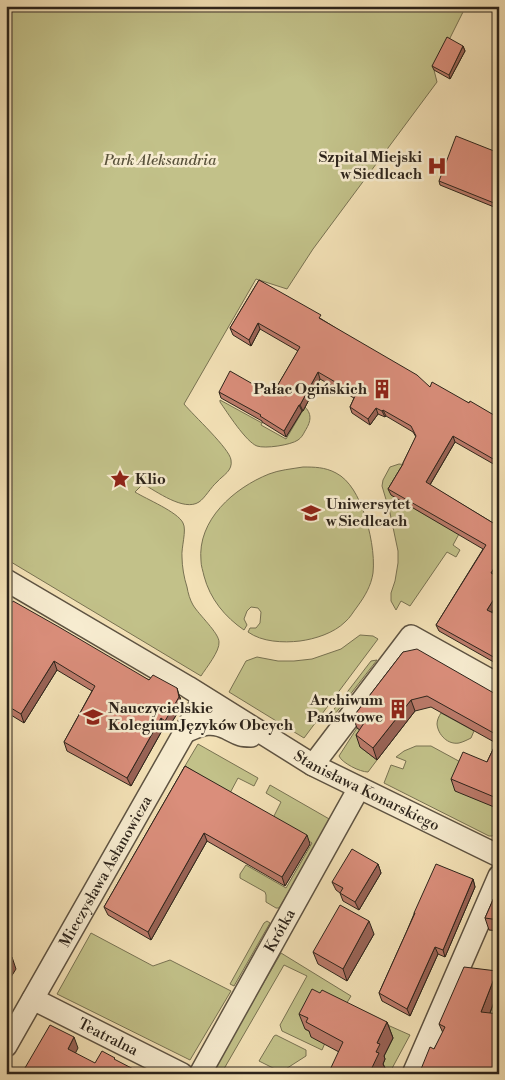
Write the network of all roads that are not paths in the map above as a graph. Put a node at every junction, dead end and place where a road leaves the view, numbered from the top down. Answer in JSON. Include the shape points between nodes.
{"nodes":[{"id":1,"x":6,"y":580,"type":"edge"},
{"id":2,"x":499,"y":686,"type":"edge"},
{"id":3,"x":204,"y":698,"type":"junction"},
{"id":4,"x":185,"y":732,"type":"junction"},
{"id":5,"x":265,"y":735,"type":"junction"},
{"id":6,"x":314,"y":765,"type":"junction"},
{"id":7,"x":359,"y":788,"type":"junction"},
{"id":8,"x":499,"y":856,"type":"edge"},
{"id":9,"x":499,"y":876,"type":"edge"},
{"id":10,"x":33,"y":999,"type":"junction"},
{"id":11,"x":6,"y":1046,"type":"edge"},
{"id":12,"x":182,"y":1074,"type":"edge"},
{"id":13,"x":200,"y":1074,"type":"edge"},
{"id":14,"x":413,"y":1074,"type":"edge"}],
"edges":[{"from":1,"to":3,"type":"street","name":"Stanisława Konarskiego"},
{"from":2,"to":6,"type":"street","via":[[410,636]]},
{"from":3,"to":4,"type":"street","name":"Mieczysława Asłanowicza"},
{"from":3,"to":5,"type":"street","name":"Stanisława Konarskiego"},
{"from":4,"to":5,"type":"street","via":[[208,724],[222,726],[240,736]]},
{"from":4,"to":10,"type":"street","name":"Mieczysława Asłanowicza"},
{"from":5,"to":6,"type":"street","name":"Stanisława Konarskiego"},
{"from":6,"to":7,"type":"street","name":"Stanisława Konarskiego"},
{"from":7,"to":8,"type":"street","name":"Stanisława Konarskiego"},
{"from":7,"to":13,"type":"street","name":"Krótka"},
{"from":9,"to":14,"type":"street"},
{"from":10,"to":11,"type":"street","name":"Mieczysława Asłanowicza"},
{"from":10,"to":12,"type":"street","name":"Teatralna"}]}
